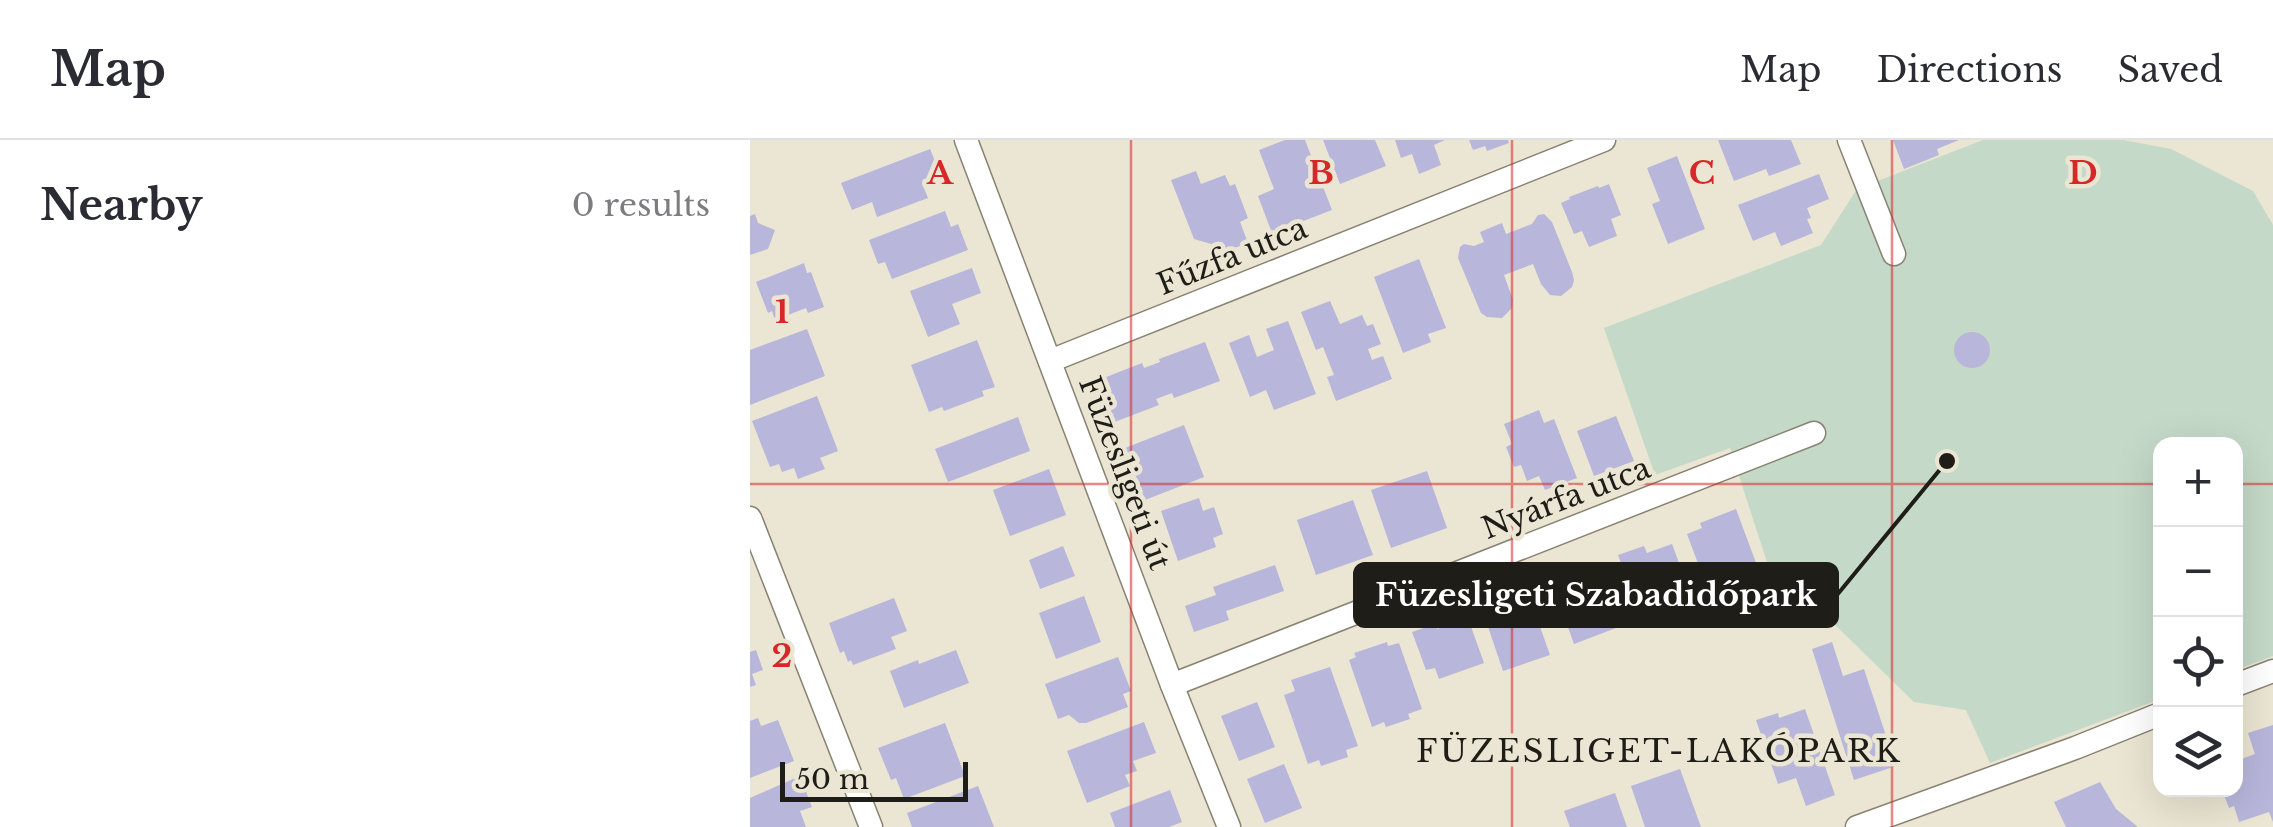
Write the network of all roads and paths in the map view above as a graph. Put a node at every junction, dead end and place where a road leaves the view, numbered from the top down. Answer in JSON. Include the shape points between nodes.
{"nodes":[{"id":1,"x":966,"y":140,"type":"edge"},
{"id":2,"x":1604,"y":140,"type":"edge"},
{"id":3,"x":1849,"y":140,"type":"edge"},
{"id":4,"x":1894,"y":254,"type":"dead end"},
{"id":5,"x":1050,"y":361,"type":"junction"},
{"id":6,"x":1814,"y":433,"type":"dead end"},
{"id":7,"x":750,"y":518,"type":"edge"},
{"id":8,"x":2273,"y":671,"type":"edge"},
{"id":9,"x":2243,"y":682,"type":"edge"},
{"id":10,"x":1172,"y":685,"type":"junction"},
{"id":11,"x":2153,"y":717,"type":"edge"},
{"id":12,"x":871,"y":827,"type":"edge"},
{"id":13,"x":1230,"y":827,"type":"edge"},
{"id":14,"x":1857,"y":827,"type":"edge"}],
"edges":[{"from":1,"to":5,"type":"street","name":"Füzesligeti út"},
{"from":2,"to":5,"type":"street","name":"Fűzfa utca"},
{"from":3,"to":4,"type":"street"},
{"from":5,"to":10,"type":"street","name":"Füzesligeti út"},
{"from":6,"to":10,"type":"street","name":"Nyárfa utca"},
{"from":7,"to":12,"type":"street"},
{"from":8,"to":9,"type":"street"},
{"from":10,"to":13,"type":"street","name":"Füzesligeti út"},
{"from":11,"to":14,"type":"street"}]}
